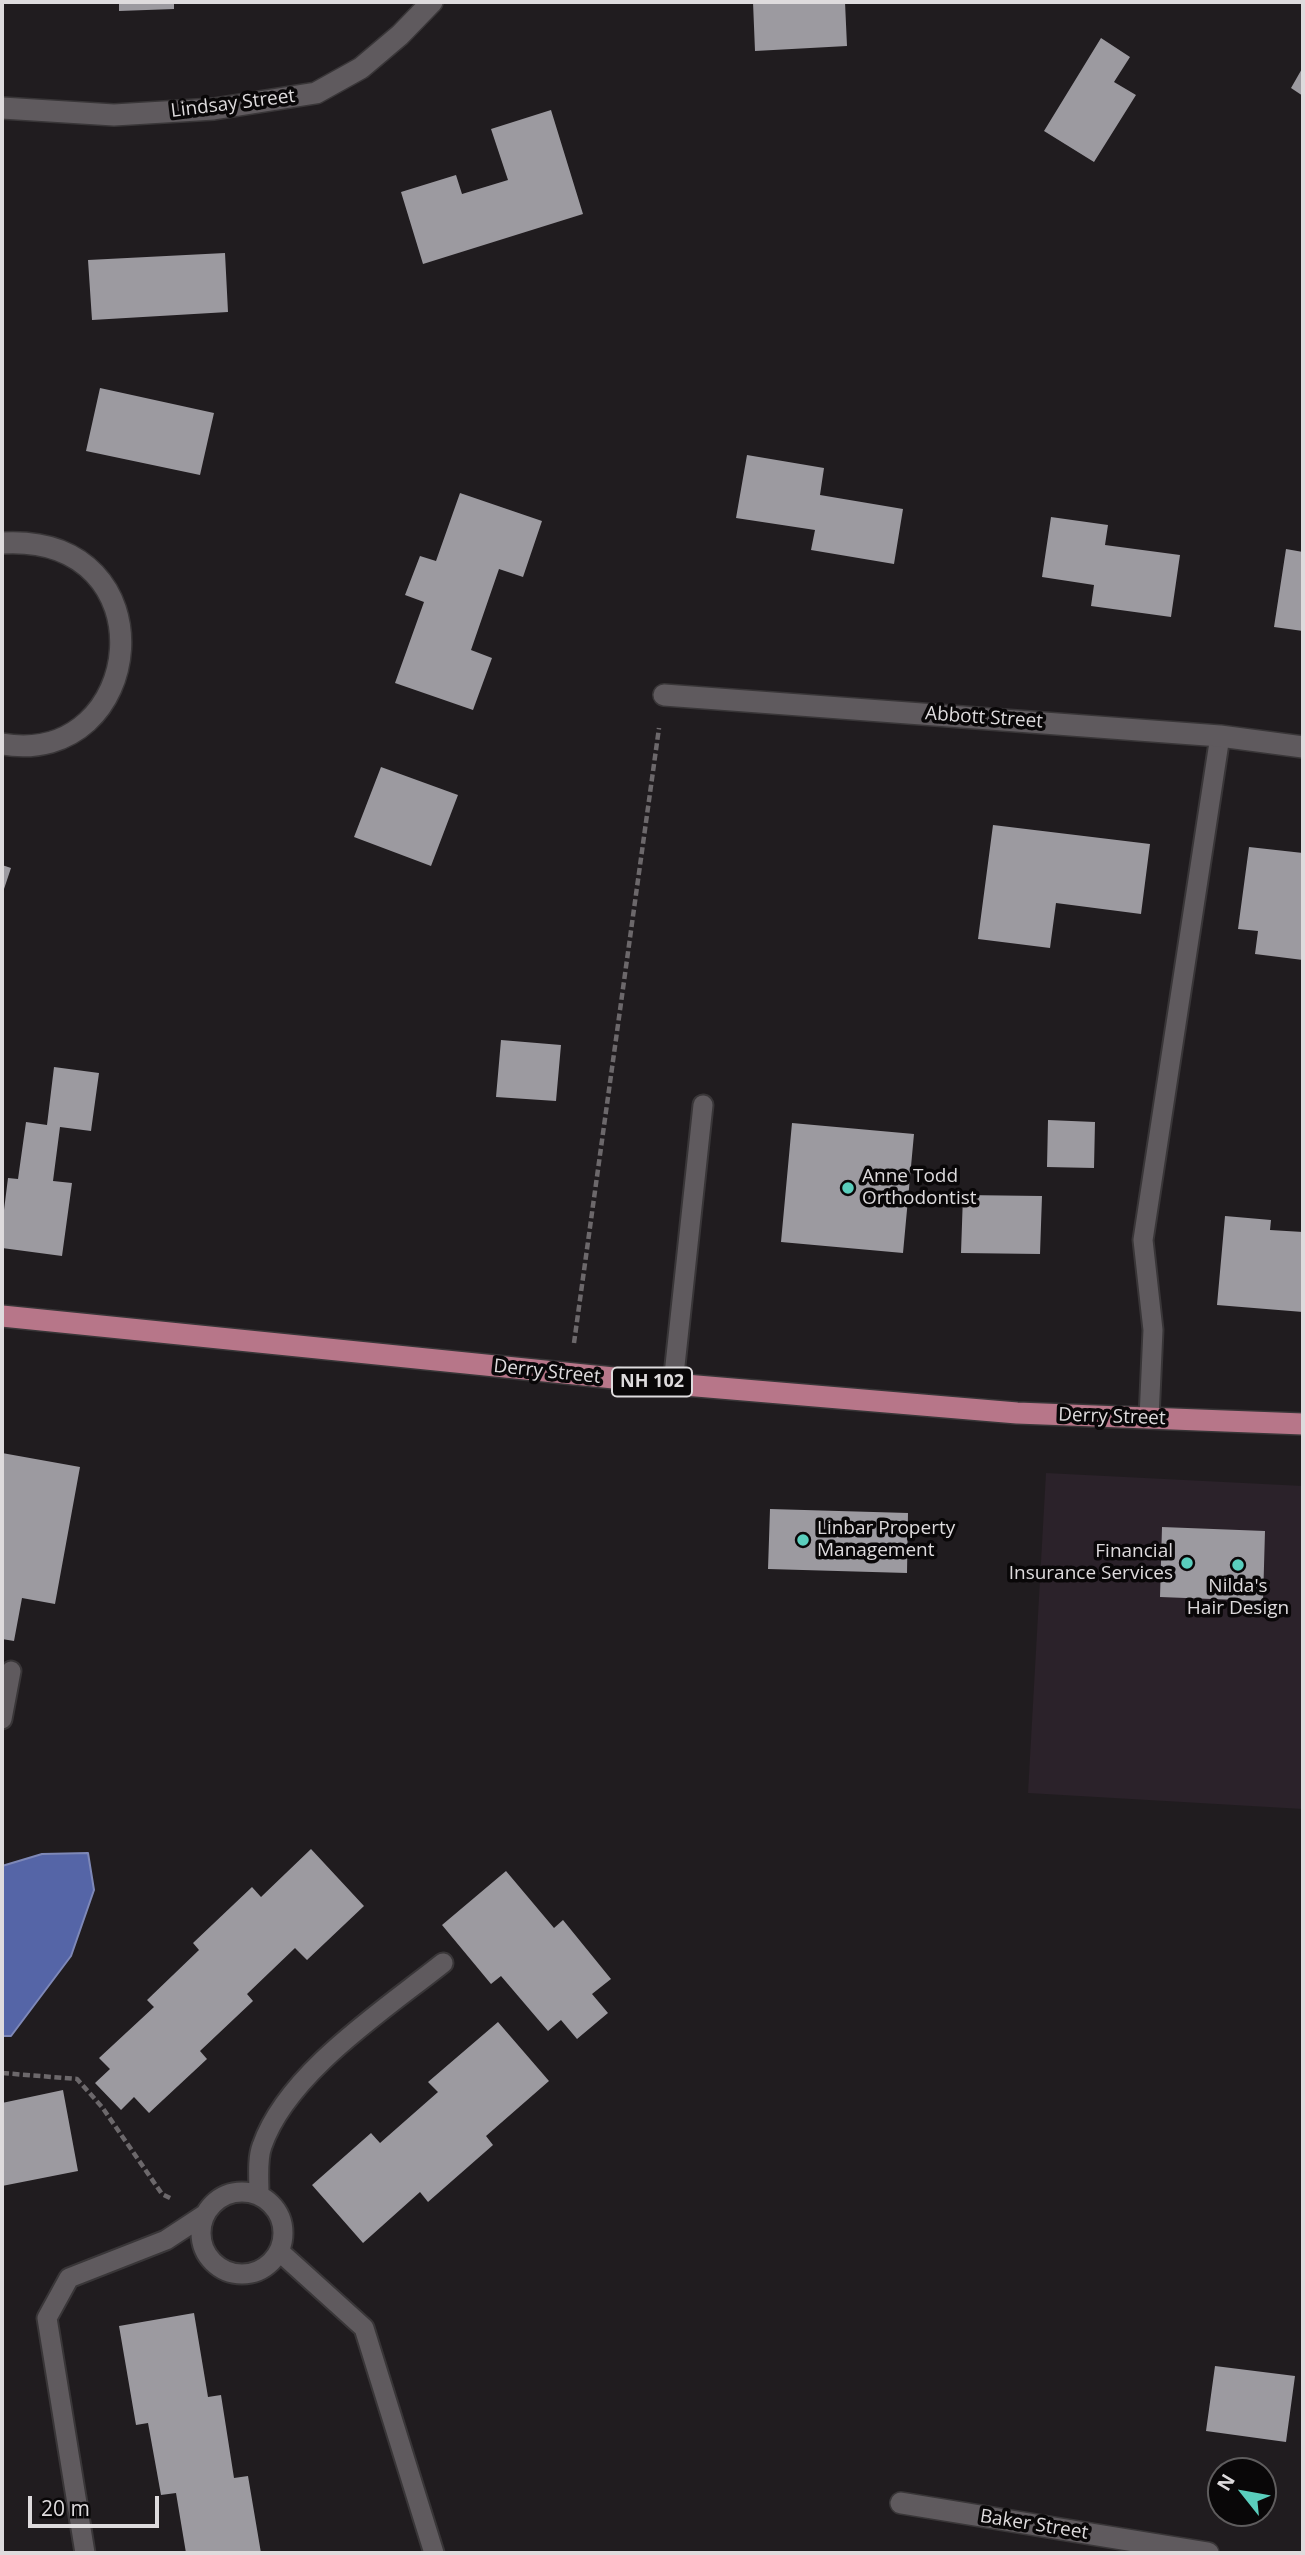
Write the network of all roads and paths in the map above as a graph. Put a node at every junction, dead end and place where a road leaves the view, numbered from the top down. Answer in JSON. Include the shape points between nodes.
{"nodes":[{"id":1,"x":432,"y":2,"type":"edge"},
{"id":2,"x":2,"y":107,"type":"edge"},
{"id":3,"x":2,"y":543,"type":"edge"},
{"id":4,"x":664,"y":695,"type":"joint"},
{"id":5,"x":1220,"y":736,"type":"junction"},
{"id":6,"x":2,"y":744,"type":"edge"},
{"id":7,"x":1303,"y":747,"type":"edge"},
{"id":8,"x":703,"y":1105,"type":"dead end"},
{"id":9,"x":2,"y":1316,"type":"edge"},
{"id":10,"x":571,"y":1375,"type":"junction"},
{"id":11,"x":673,"y":1384,"type":"junction"},
{"id":12,"x":1149,"y":1419,"type":"junction"},
{"id":13,"x":1303,"y":1424,"type":"edge"},
{"id":14,"x":11,"y":1671,"type":"dead end"},
{"id":15,"x":2,"y":1719,"type":"edge"},
{"id":16,"x":443,"y":1963,"type":"dead end"},
{"id":17,"x":2,"y":2073,"type":"edge"},
{"id":18,"x":162,"y":2194,"type":"dead end"},
{"id":19,"x":258,"y":2194,"type":"junction"},
{"id":20,"x":204,"y":2215,"type":"junction"},
{"id":21,"x":280,"y":2252,"type":"junction"},
{"id":22,"x":901,"y":2504,"type":"dead end"},
{"id":23,"x":85,"y":2553,"type":"edge"},
{"id":24,"x":434,"y":2553,"type":"edge"},
{"id":25,"x":1208,"y":2553,"type":"edge"}],
"edges":[{"from":1,"to":2,"type":"street","name":"Lindsay Street","via":[[360,68],[316,93],[214,109],[114,115]]},
{"from":3,"to":6,"type":"street","via":[[46,545],[88,567],[115,606],[121,654],[116,680],[86,721],[65,736],[41,744]]},
{"from":4,"to":5,"type":"street","name":"Abbott Street"},
{"from":4,"to":10,"type":"path"},
{"from":5,"to":7,"type":"street","name":"Abbott Street"},
{"from":5,"to":12,"type":"lane","via":[[1143,1240],[1153,1330]]},
{"from":8,"to":11,"type":"lane"},
{"from":9,"to":10,"type":"main road","name":"Derry Street","number":"NH 102"},
{"from":10,"to":11,"type":"main road","name":"Derry Street","number":"NH 102"},
{"from":11,"to":12,"type":"main road","name":"Derry Street","number":"NH 102","via":[[1017,1413]]},
{"from":12,"to":13,"type":"main road","name":"Derry Street","number":"NH 102"},
{"from":14,"to":15,"type":"lane"},
{"from":16,"to":19,"type":"lane","via":[[330,2053],[281,2108],[261,2147]]},
{"from":17,"to":18,"type":"path","via":[[77,2079]]},
{"from":19,"to":20,"type":"lane","via":[[229,2193]]},
{"from":19,"to":21,"type":"lane","via":[[275,2207],[282,2220]]},
{"from":20,"to":21,"type":"lane","via":[[203,2247],[223,2271],[255,2273]]},
{"from":20,"to":23,"type":"lane","via":[[166,2240],[69,2278],[47,2318]]},
{"from":21,"to":24,"type":"lane","via":[[365,2328]]},
{"from":22,"to":25,"type":"street","name":"Baker Street"}]}
